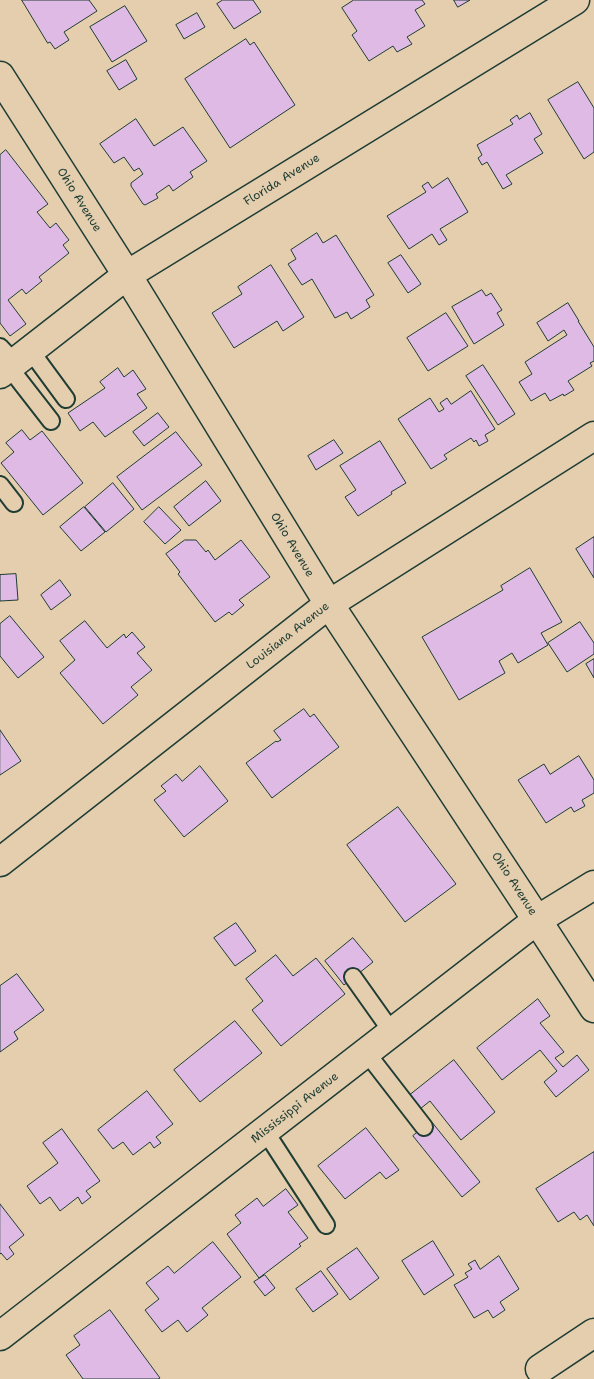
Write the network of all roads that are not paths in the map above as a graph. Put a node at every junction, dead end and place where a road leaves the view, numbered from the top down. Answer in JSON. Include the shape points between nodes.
{"nodes":[{"id":1,"x":575,"y":0,"type":"edge"},
{"id":2,"x":0,"y":76,"type":"edge"},
{"id":3,"x":127,"y":275,"type":"junction"},
{"id":4,"x":11,"y":360,"type":"edge"},
{"id":5,"x":66,"y":400,"type":"dead end"},
{"id":6,"x":51,"y":421,"type":"dead end"},
{"id":7,"x":594,"y":436,"type":"edge"},
{"id":8,"x":0,"y":485,"type":"edge"},
{"id":9,"x":14,"y":503,"type":"dead end"},
{"id":10,"x":329,"y":604,"type":"junction"},
{"id":11,"x":0,"y":862,"type":"edge"},
{"id":12,"x":594,"y":885,"type":"edge"},
{"id":13,"x":537,"y":920,"type":"junction"},
{"id":14,"x":353,"y":977,"type":"dead end"},
{"id":15,"x":594,"y":1008,"type":"edge"},
{"id":16,"x":392,"y":1032,"type":"junction"},
{"id":17,"x":366,"y":1052,"type":"junction"},
{"id":18,"x":424,"y":1128,"type":"dead end"},
{"id":19,"x":265,"y":1131,"type":"junction"},
{"id":20,"x":326,"y":1225,"type":"dead end"},
{"id":21,"x":594,"y":1333,"type":"edge"},
{"id":22,"x":0,"y":1336,"type":"edge"},
{"id":23,"x":540,"y":1369,"type":"dead end"}],
"edges":[{"from":1,"to":3,"type":"street","name":"Florida Avenue"},
{"from":2,"to":3,"type":"street","name":"Ohio Avenue"},
{"from":3,"to":4,"type":"street","name":"Florida Avenue"},
{"from":3,"to":10,"type":"street","name":"Ohio Avenue"},
{"from":4,"to":5,"type":"lane"},
{"from":4,"to":6,"type":"lane"},
{"from":7,"to":10,"type":"street","name":"Louisiana Avenue"},
{"from":8,"to":9,"type":"lane"},
{"from":10,"to":11,"type":"street","name":"Louisiana Avenue"},
{"from":10,"to":13,"type":"street","name":"Ohio Avenue"},
{"from":12,"to":13,"type":"street","name":"Mississippi Avenue"},
{"from":13,"to":15,"type":"street","name":"Ohio Avenue"},
{"from":13,"to":16,"type":"street","name":"Mississippi Avenue"},
{"from":14,"to":16,"type":"lane"},
{"from":16,"to":17,"type":"street","name":"Mississippi Avenue"},
{"from":17,"to":18,"type":"lane"},
{"from":17,"to":19,"type":"street","name":"Mississippi Avenue"},
{"from":19,"to":20,"type":"lane"},
{"from":19,"to":22,"type":"street","name":"Mississippi Avenue"},
{"from":21,"to":23,"type":"street"}]}
